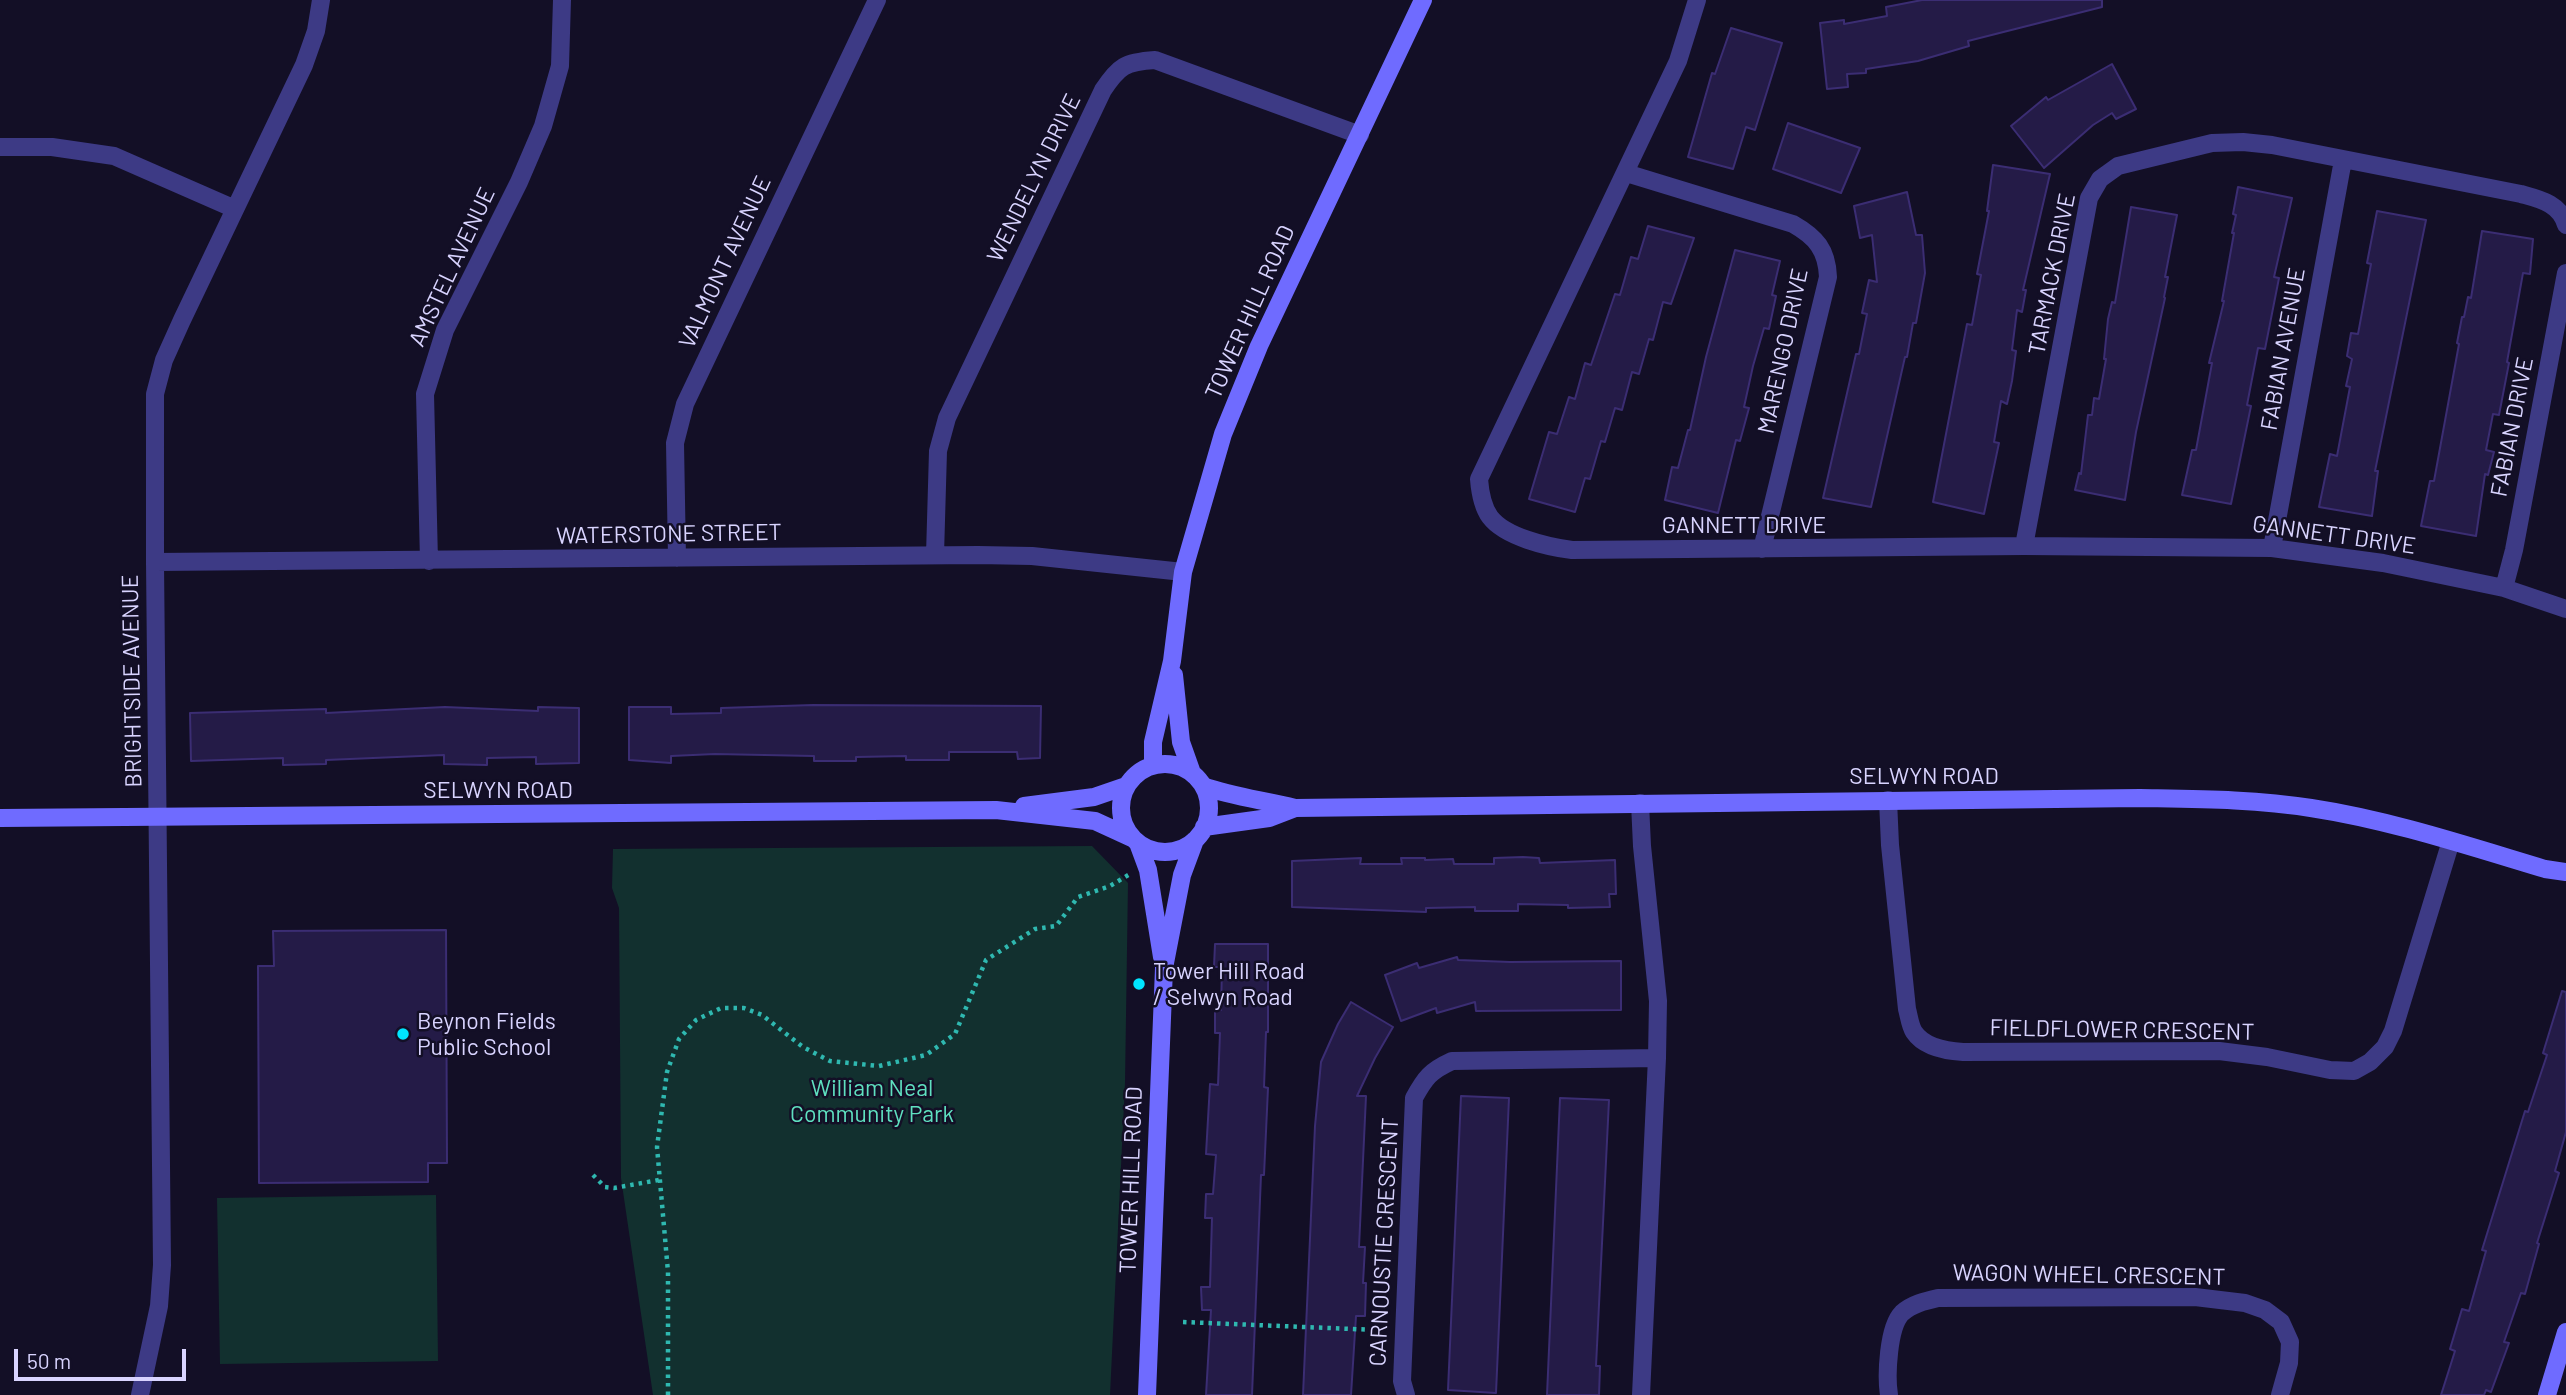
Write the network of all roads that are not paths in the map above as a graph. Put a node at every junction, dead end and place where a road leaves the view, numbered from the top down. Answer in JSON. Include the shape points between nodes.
{"nodes":[{"id":1,"x":321,"y":0,"type":"edge"},
{"id":2,"x":562,"y":0,"type":"edge"},
{"id":3,"x":877,"y":0,"type":"edge"},
{"id":4,"x":1423,"y":0,"type":"edge"},
{"id":5,"x":1698,"y":0,"type":"edge"},
{"id":6,"x":1360,"y":135,"type":"junction"},
{"id":7,"x":0,"y":147,"type":"edge"},
{"id":8,"x":2343,"y":160,"type":"junction"},
{"id":9,"x":1626,"y":173,"type":"junction"},
{"id":10,"x":235,"y":209,"type":"junction"},
{"id":11,"x":2566,"y":225,"type":"edge"},
{"id":12,"x":2566,"y":273,"type":"edge"},
{"id":13,"x":2024,"y":546,"type":"junction"},
{"id":14,"x":2272,"y":548,"type":"junction"},
{"id":15,"x":1762,"y":549,"type":"junction"},
{"id":16,"x":935,"y":555,"type":"junction"},
{"id":17,"x":677,"y":558,"type":"junction"},
{"id":18,"x":429,"y":561,"type":"junction"},
{"id":19,"x":155,"y":562,"type":"junction"},
{"id":20,"x":1183,"y":572,"type":"junction"},
{"id":21,"x":2504,"y":589,"type":"junction"},
{"id":22,"x":2566,"y":609,"type":"edge"},
{"id":23,"x":1172,"y":661,"type":"junction"},
{"id":24,"x":1153,"y":765,"type":"junction"},
{"id":25,"x":1197,"y":779,"type":"junction"},
{"id":26,"x":1126,"y":786,"type":"junction"},
{"id":27,"x":1888,"y":800,"type":"junction"},
{"id":28,"x":1640,"y":803,"type":"junction"},
{"id":29,"x":1296,"y":808,"type":"junction"},
{"id":30,"x":996,"y":810,"type":"junction"},
{"id":31,"x":158,"y":817,"type":"junction"},
{"id":32,"x":0,"y":818,"type":"edge"},
{"id":33,"x":1199,"y":833,"type":"junction"},
{"id":34,"x":1135,"y":840,"type":"junction"},
{"id":35,"x":2451,"y":841,"type":"junction"},
{"id":36,"x":2544,"y":869,"type":"junction"},
{"id":37,"x":2566,"y":872,"type":"edge"},
{"id":38,"x":2566,"y":880,"type":"edge"},
{"id":39,"x":1164,"y":968,"type":"junction"},
{"id":40,"x":1657,"y":1058,"type":"junction"},
{"id":41,"x":2566,"y":1332,"type":"edge"},
{"id":42,"x":140,"y":1395,"type":"edge"},
{"id":43,"x":1147,"y":1395,"type":"edge"},
{"id":44,"x":1406,"y":1395,"type":"edge"},
{"id":45,"x":1641,"y":1395,"type":"edge"},
{"id":46,"x":1889,"y":1395,"type":"edge"},
{"id":47,"x":2280,"y":1395,"type":"edge"},
{"id":48,"x":2547,"y":1395,"type":"edge"}],
"edges":[{"from":1,"to":10,"type":"street","name":"BRIGHTSIDE AVENUE","via":[[304,65]]},
{"from":2,"to":18,"type":"street","name":"AMSTEL AVENUE","via":[[560,66],[543,127],[445,330],[425,394]]},
{"from":3,"to":17,"type":"street","name":"VALMONT AVENUE","via":[[685,404],[676,443]]},
{"from":4,"to":6,"type":"street","name":"TOWER HILL ROAD"},
{"from":5,"to":9,"type":"street","name":"GANNETT DRIVE","via":[[1678,61]]},
{"from":6,"to":16,"type":"street","name":"WENDELYN DRIVE","via":[[1155,60],[1135,61],[1118,69],[1103,90],[947,418],[938,451]]},
{"from":6,"to":20,"type":"street","name":"TOWER HILL ROAD","via":[[1259,346],[1223,434]]},
{"from":7,"to":10,"type":"street","via":[[52,147],[114,156]]},
{"from":8,"to":11,"type":"street","via":[[2549,202]]},
{"from":8,"to":13,"type":"street","name":"TARMACK DRIVE","via":[[2272,145],[2212,143],[2118,166],[2100,178],[2089,198]]},
{"from":8,"to":14,"type":"street","name":"FABIAN AVENUE"},
{"from":9,"to":15,"type":"street","name":"MARENGO DRIVE","via":[[1793,224],[1810,233],[1827,263],[1828,277]]},
{"from":9,"to":15,"type":"street","name":"GANNETT DRIVE","via":[[1484,466],[1479,479],[1481,498],[1490,517],[1504,528],[1553,547]]},
{"from":10,"to":19,"type":"street","name":"BRIGHTSIDE AVENUE","via":[[164,360],[155,394]]},
{"from":12,"to":21,"type":"street","name":"FABIAN DRIVE"},
{"from":13,"to":14,"type":"street","name":"GANNETT DRIVE"},
{"from":13,"to":15,"type":"street","name":"GANNETT DRIVE"},
{"from":14,"to":21,"type":"street","name":"GANNETT DRIVE","via":[[2383,563]]},
{"from":16,"to":17,"type":"street","name":"WATERSTONE STREET"},
{"from":16,"to":20,"type":"street","name":"WATERSTONE STREET","via":[[1032,556]]},
{"from":17,"to":18,"type":"street","name":"WATERSTONE STREET"},
{"from":18,"to":19,"type":"street","name":"WATERSTONE STREET"},
{"from":19,"to":31,"type":"street","name":"BRIGHTSIDE AVENUE"},
{"from":20,"to":23,"type":"street","name":"TOWER HILL ROAD"},
{"from":21,"to":22,"type":"street","name":"GANNETT DRIVE"},
{"from":23,"to":24,"type":"street","name":"TOWER HILL ROAD","via":[[1153,742]]},
{"from":23,"to":25,"type":"street","name":"TOWER HILL ROAD","via":[[1181,742]]},
{"from":24,"to":25,"type":"street","via":[[1180,766]]},
{"from":24,"to":26,"type":"street","via":[[1142,769]]},
{"from":25,"to":29,"type":"street","name":"SELWYN ROAD","via":[[1232,796]]},
{"from":25,"to":33,"type":"street","via":[[1209,806]]},
{"from":26,"to":30,"type":"street","name":"SELWYN ROAD","via":[[1094,797]]},
{"from":26,"to":34,"type":"street","via":[[1121,813]]},
{"from":27,"to":28,"type":"street","name":"SELWYN ROAD"},
{"from":27,"to":35,"type":"street","name":"SELWYN ROAD","via":[[2261,803],[2324,810]]},
{"from":27,"to":35,"type":"street","name":"FIELDFLOWER CRESCENT","via":[[1907,1009],[1914,1032],[1948,1051],[2219,1051],[2354,1071],[2385,1047],[2393,1031]]},
{"from":28,"to":29,"type":"street","name":"SELWYN ROAD"},
{"from":28,"to":40,"type":"street","via":[[1658,1001]]},
{"from":29,"to":33,"type":"street","name":"SELWYN ROAD"},
{"from":30,"to":31,"type":"street","name":"SELWYN ROAD"},
{"from":30,"to":34,"type":"street","name":"SELWYN ROAD","via":[[1095,821]]},
{"from":31,"to":32,"type":"street","name":"SELWYN ROAD"},
{"from":31,"to":42,"type":"street","name":"BRIGHTSIDE AVENUE","via":[[162,1265],[159,1306]]},
{"from":33,"to":34,"type":"street","via":[[1173,851],[1161,852]]},
{"from":33,"to":39,"type":"street","name":"TOWER HILL ROAD","via":[[1182,875]]},
{"from":34,"to":39,"type":"street","name":"TOWER HILL ROAD","via":[[1148,870]]},
{"from":35,"to":36,"type":"street","name":"SELWYN ROAD"},
{"from":36,"to":37,"type":"street","name":"SELWYN ROAD"},
{"from":36,"to":38,"type":"street","name":"SELWYN ROAD"},
{"from":39,"to":43,"type":"street","name":"TOWER HILL ROAD"},
{"from":40,"to":44,"type":"street","name":"CARNOUSTIE CRESCENT","via":[[1452,1061],[1425,1078],[1415,1098],[1402,1381]]},
{"from":40,"to":45,"type":"street"},
{"from":41,"to":48,"type":"street"},
{"from":46,"to":47,"type":"street","name":"WAGON WHEEL CRESCENT","via":[[1892,1336],[1900,1315],[1917,1303],[1938,1298],[2195,1297],[2245,1303],[2281,1322],[2290,1342]]}]}
